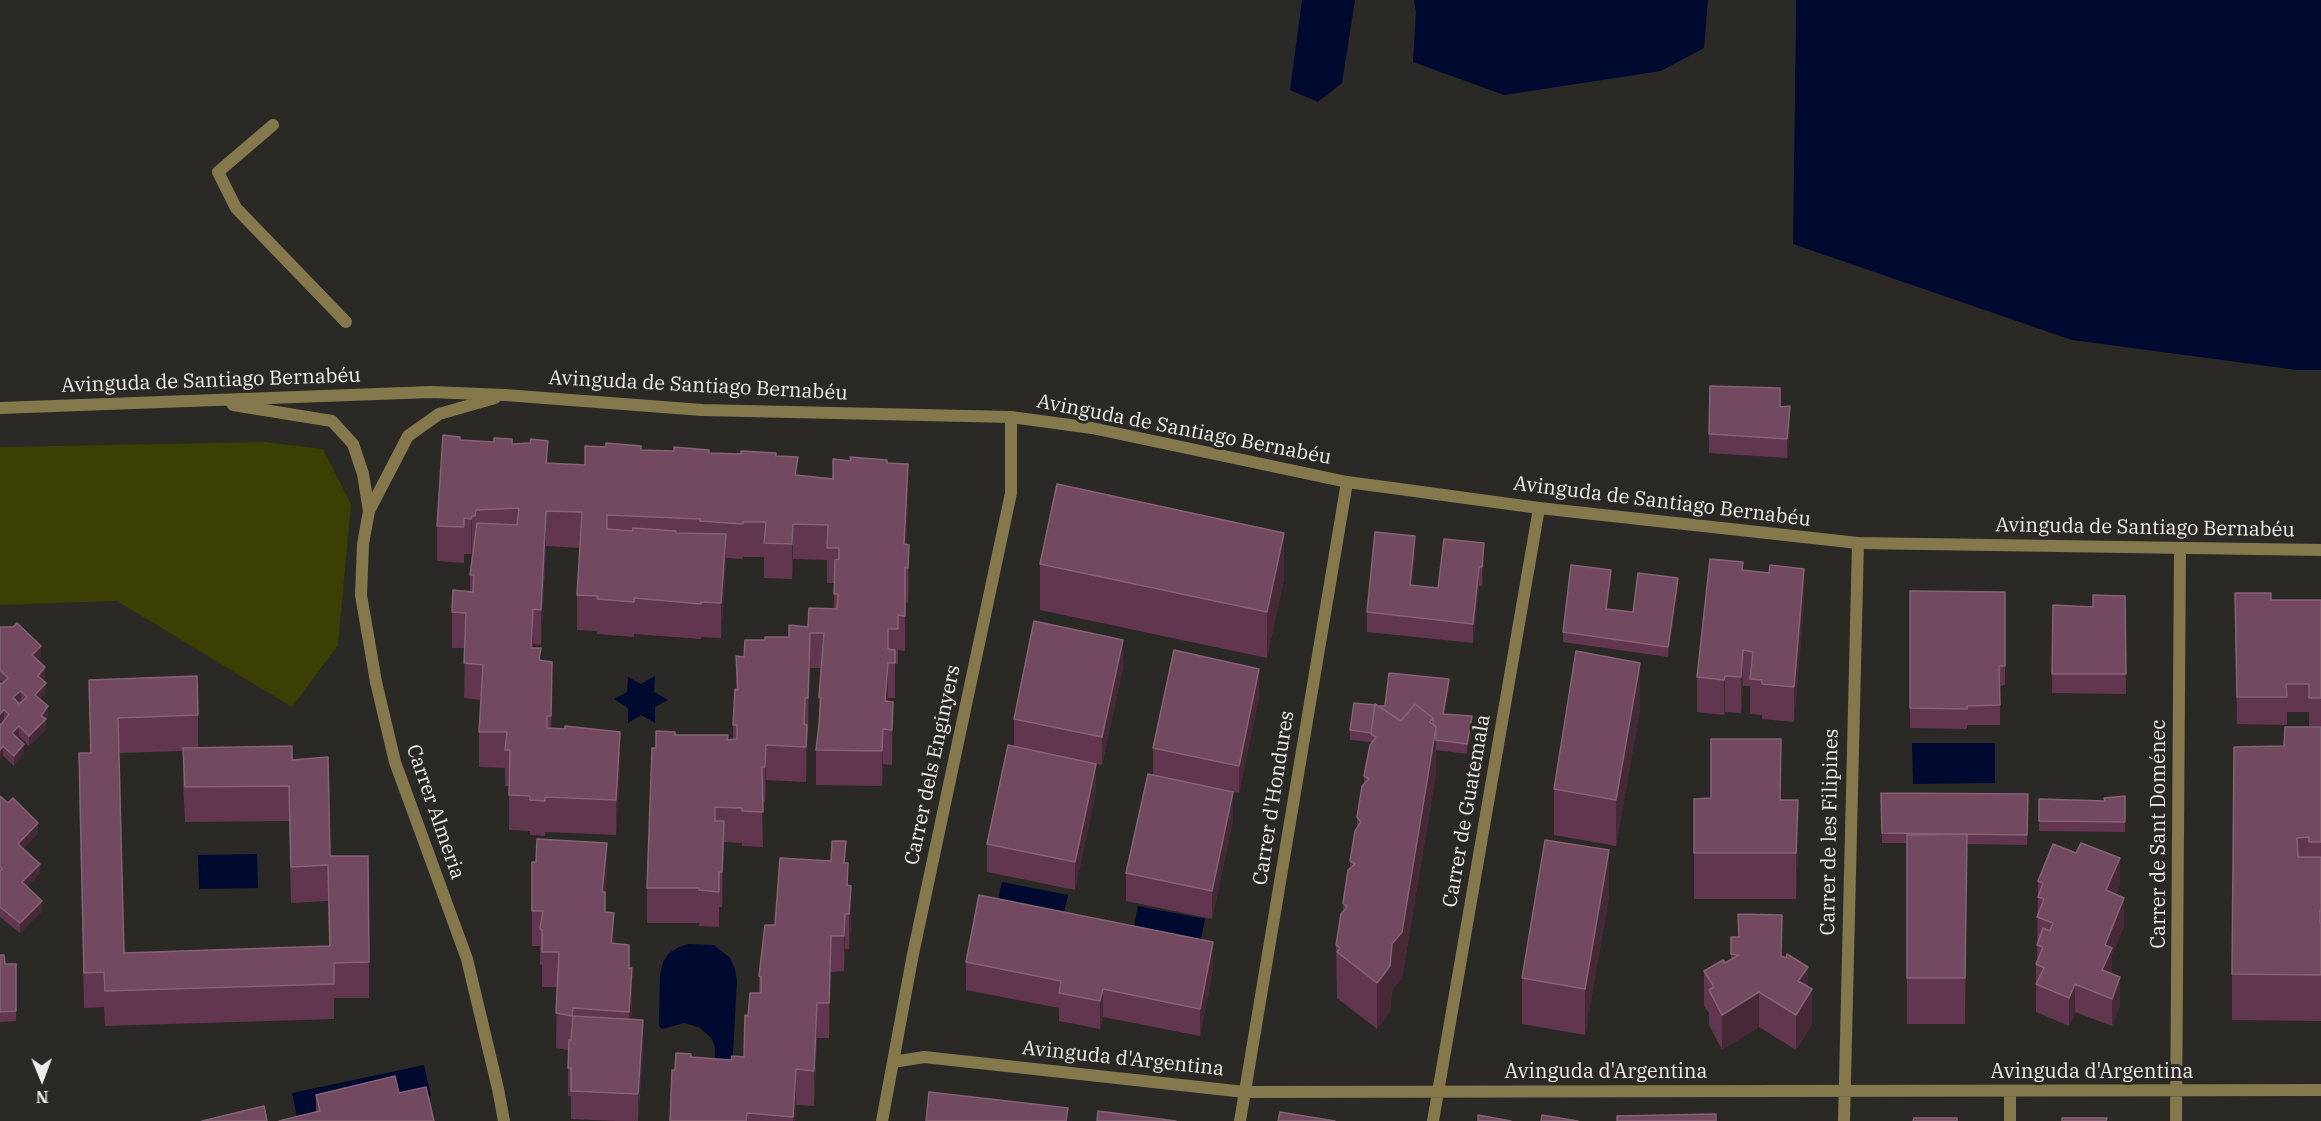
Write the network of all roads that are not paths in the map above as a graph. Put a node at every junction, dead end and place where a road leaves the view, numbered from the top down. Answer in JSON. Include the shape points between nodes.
{"nodes":[{"id":1,"x":273,"y":125,"type":"dead end"},
{"id":2,"x":346,"y":322,"type":"dead end"},
{"id":3,"x":505,"y":395,"type":"junction"},
{"id":4,"x":208,"y":401,"type":"junction"},
{"id":5,"x":0,"y":408,"type":"edge"},
{"id":6,"x":1011,"y":417,"type":"junction"},
{"id":7,"x":1347,"y":482,"type":"junction"},
{"id":8,"x":1539,"y":508,"type":"junction"},
{"id":9,"x":369,"y":512,"type":"junction"},
{"id":10,"x":1858,"y":543,"type":"junction"},
{"id":11,"x":2181,"y":548,"type":"junction"},
{"id":12,"x":2321,"y":550,"type":"edge"},
{"id":13,"x":893,"y":1062,"type":"junction"},
{"id":14,"x":2321,"y":1090,"type":"edge"},
{"id":15,"x":1844,"y":1091,"type":"junction"},
{"id":16,"x":2176,"y":1091,"type":"junction"},
{"id":17,"x":1245,"y":1092,"type":"junction"},
{"id":18,"x":2010,"y":1092,"type":"junction"},
{"id":19,"x":1437,"y":1093,"type":"junction"},
{"id":20,"x":504,"y":1121,"type":"edge"},
{"id":21,"x":882,"y":1121,"type":"edge"},
{"id":22,"x":1240,"y":1121,"type":"edge"},
{"id":23,"x":1433,"y":1121,"type":"edge"},
{"id":24,"x":1844,"y":1121,"type":"edge"},
{"id":25,"x":2010,"y":1121,"type":"edge"},
{"id":26,"x":2175,"y":1121,"type":"edge"}],
"edges":[{"from":1,"to":2,"type":"street","via":[[218,172],[236,208]]},
{"from":3,"to":4,"type":"street","name":"Avinguda de Santiago Bernabéu","via":[[431,392]]},
{"from":3,"to":6,"type":"street","name":"Avinguda de Santiago Bernabéu","via":[[702,410]]},
{"from":3,"to":9,"type":"street","via":[[440,414],[408,436]]},
{"from":4,"to":5,"type":"street","name":"Avinguda de Santiago Bernabéu"},
{"from":4,"to":9,"type":"street","via":[[332,422],[353,444]]},
{"from":6,"to":7,"type":"street","name":"Avinguda de Santiago Bernabéu","via":[[1092,428]]},
{"from":6,"to":13,"type":"street","name":"Carrer dels Enginyers","via":[[1011,493]]},
{"from":7,"to":8,"type":"street","name":"Avinguda de Santiago Bernabéu"},
{"from":7,"to":17,"type":"street","name":"Carrer d'Hondures"},
{"from":8,"to":10,"type":"street","name":"Avinguda de Santiago Bernabéu"},
{"from":8,"to":19,"type":"street","name":"Carrer de Guatemala"},
{"from":9,"to":20,"type":"street","name":"Carrer Almeria","via":[[361,595],[376,682],[395,762],[467,959]]},
{"from":10,"to":11,"type":"street","name":"Avinguda de Santiago Bernabéu"},
{"from":10,"to":15,"type":"street","name":"Carrer de les Filipines"},
{"from":11,"to":12,"type":"street","name":"Avinguda de Santiago Bernabéu"},
{"from":11,"to":16,"type":"street","name":"Carrer de Sant Doménec"},
{"from":13,"to":17,"type":"street","name":"Avinguda d'Argentina","via":[[924,1057]]},
{"from":13,"to":21,"type":"street","name":"Carrer dels Enginyers"},
{"from":14,"to":16,"type":"street","name":"Avinguda d'Argentina"},
{"from":15,"to":18,"type":"street","name":"Avinguda d'Argentina"},
{"from":15,"to":19,"type":"street","name":"Avinguda d'Argentina"},
{"from":15,"to":24,"type":"street","name":"Carrer de les Filipines"},
{"from":16,"to":18,"type":"street","name":"Avinguda d'Argentina"},
{"from":16,"to":26,"type":"street","name":"Carrer de Sant Doménec"},
{"from":17,"to":19,"type":"street","name":"Avinguda d'Argentina"},
{"from":17,"to":22,"type":"street","name":"Carrer d'Hondures"},
{"from":18,"to":25,"type":"street"},
{"from":19,"to":23,"type":"street","name":"Carrer de Guatemala"}]}
